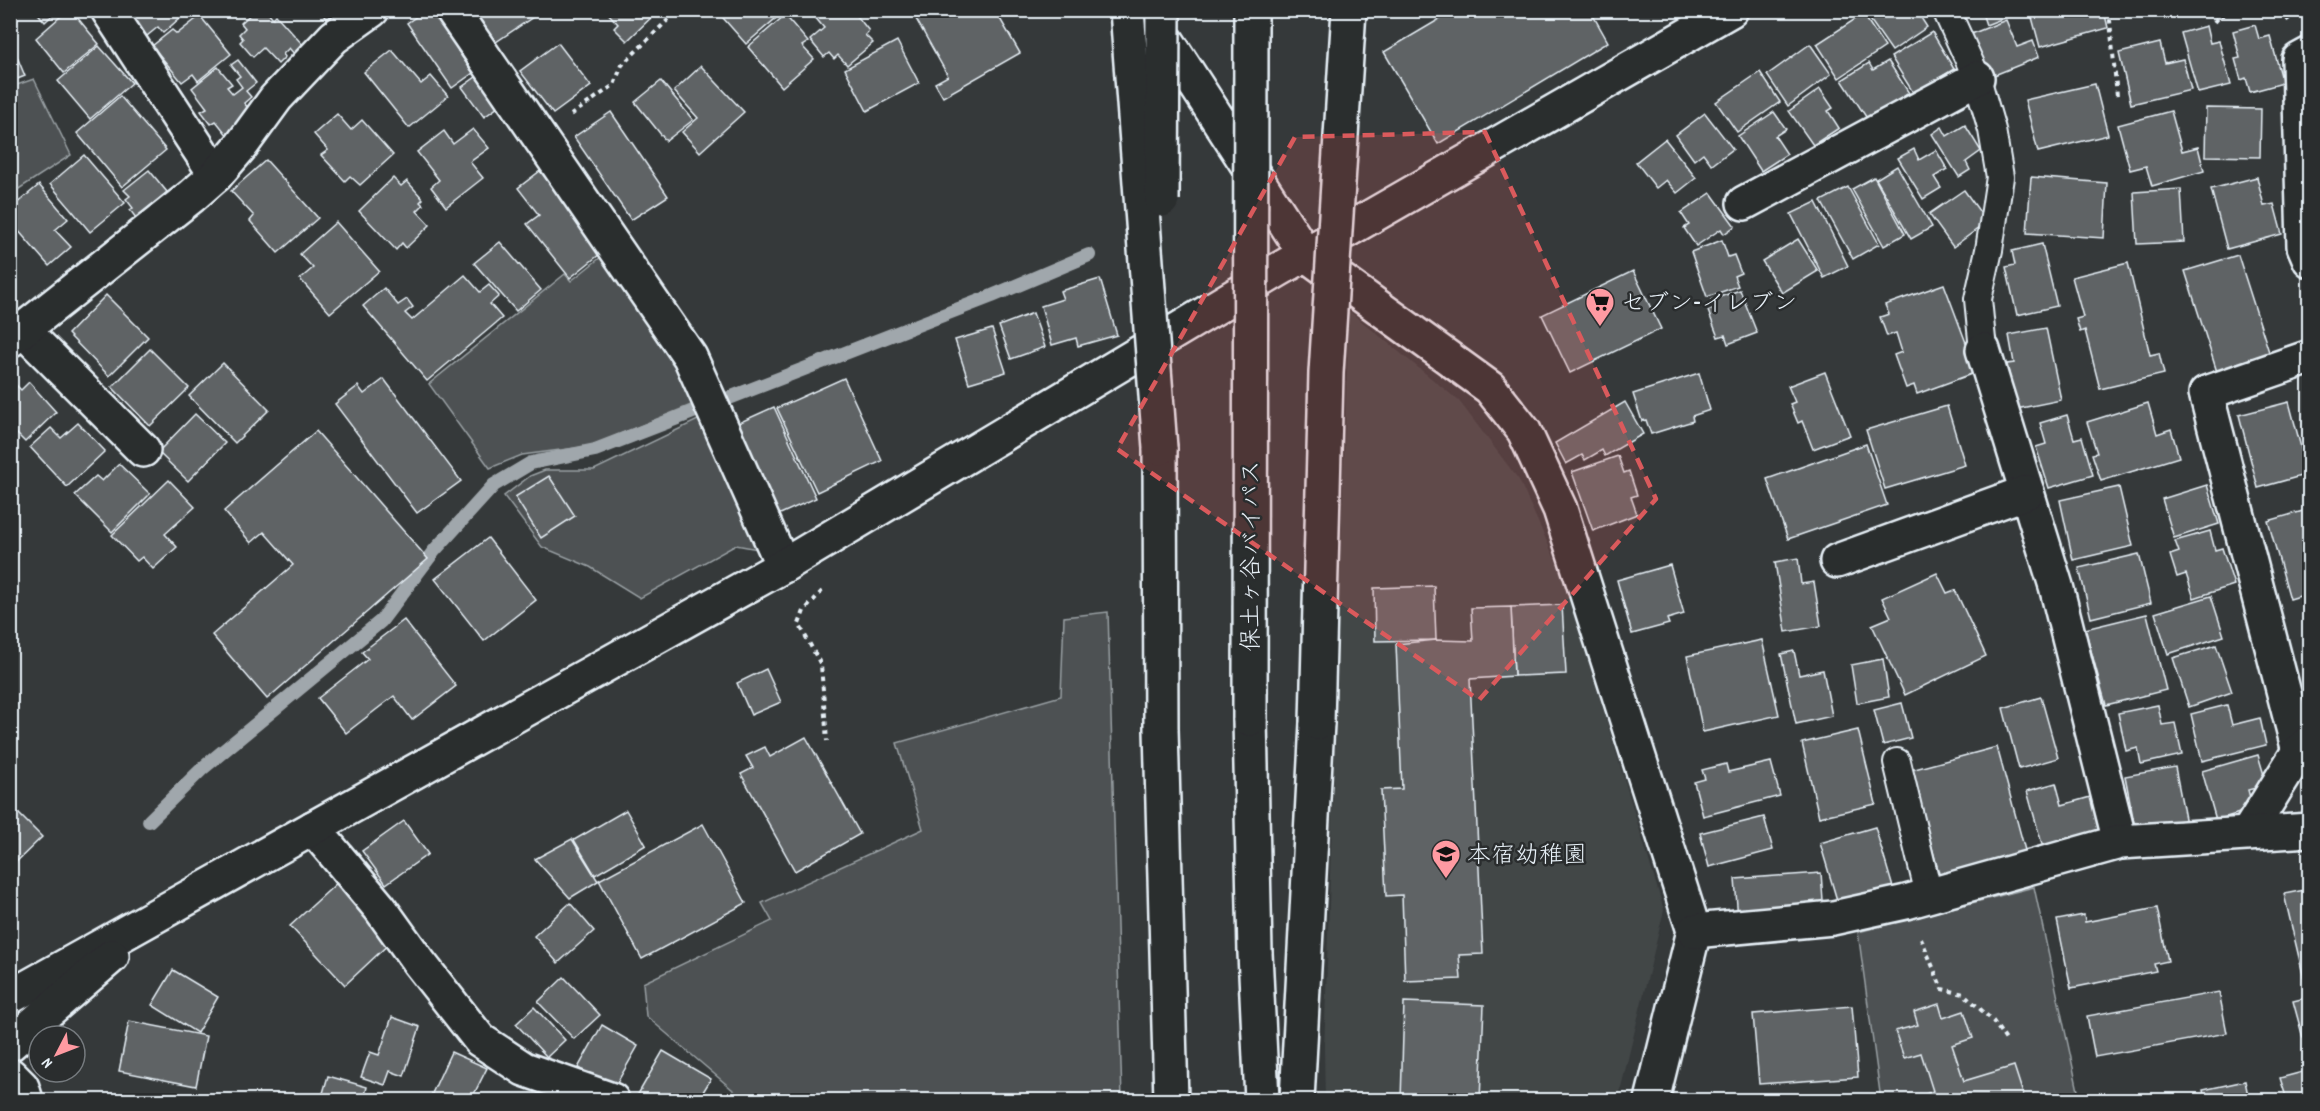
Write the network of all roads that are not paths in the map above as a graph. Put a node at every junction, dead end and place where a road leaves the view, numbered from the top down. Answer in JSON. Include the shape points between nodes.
{"nodes":[{"id":1,"x":108,"y":10,"type":"edge"},
{"id":2,"x":372,"y":10,"type":"edge"},
{"id":3,"x":452,"y":10,"type":"edge"},
{"id":4,"x":1127,"y":10,"type":"edge"},
{"id":5,"x":1148,"y":10,"type":"edge"},
{"id":6,"x":1163,"y":10,"type":"edge"},
{"id":7,"x":1251,"y":10,"type":"edge"},
{"id":8,"x":1349,"y":10,"type":"edge"},
{"id":9,"x":1731,"y":10,"type":"edge"},
{"id":10,"x":1946,"y":10,"type":"edge"},
{"id":11,"x":2310,"y":54,"type":"edge"},
{"id":12,"x":1977,"y":78,"type":"junction"},
{"id":13,"x":216,"y":175,"type":"junction"},
{"id":14,"x":1744,"y":203,"type":"dead end"},
{"id":15,"x":1306,"y":255,"type":"junction"},
{"id":16,"x":2310,"y":260,"type":"edge"},
{"id":17,"x":17,"y":335,"type":"edge"},
{"id":18,"x":1983,"y":350,"type":"joint"},
{"id":19,"x":2310,"y":357,"type":"edge"},
{"id":20,"x":1160,"y":448,"type":"junction"},
{"id":21,"x":143,"y":450,"type":"dead end"},
{"id":22,"x":2027,"y":492,"type":"junction"},
{"id":23,"x":1837,"y":561,"type":"dead end"},
{"id":24,"x":783,"y":566,"type":"junction"},
{"id":25,"x":2304,"y":746,"type":"edge"},
{"id":26,"x":1897,"y":762,"type":"dead end"},
{"id":27,"x":313,"y":828,"type":"junction"},
{"id":28,"x":2310,"y":830,"type":"edge"},
{"id":29,"x":2248,"y":833,"type":"junction"},
{"id":30,"x":2121,"y":842,"type":"junction"},
{"id":31,"x":1918,"y":899,"type":"junction"},
{"id":32,"x":175,"y":906,"type":"junction"},
{"id":33,"x":1694,"y":931,"type":"junction"},
{"id":34,"x":10,"y":997,"type":"edge"},
{"id":35,"x":10,"y":1044,"type":"edge"},
{"id":36,"x":10,"y":1075,"type":"edge"},
{"id":37,"x":26,"y":1101,"type":"edge"},
{"id":38,"x":612,"y":1101,"type":"edge"},
{"id":39,"x":1171,"y":1101,"type":"edge"},
{"id":40,"x":1262,"y":1101,"type":"edge"},
{"id":41,"x":1297,"y":1101,"type":"edge"},
{"id":42,"x":1652,"y":1101,"type":"edge"}],
"edges":[{"from":1,"to":13,"type":"main road"},
{"from":2,"to":13,"type":"main road","via":[[334,37],[276,98]]},
{"from":3,"to":24,"type":"main road","via":[[690,357]]},
{"from":4,"to":20,"type":"main road","bridge":true},
{"from":5,"to":15,"type":"main road"},
{"from":6,"to":20,"type":"main road","bridge":true},
{"from":7,"to":40,"type":"main road","name":"保土ヶ谷バイパス","bridge":true,"via":[[1250,719]]},
{"from":8,"to":41,"type":"main road","bridge":true,"via":[[1326,373],[1317,723]]},
{"from":9,"to":15,"type":"main road"},
{"from":10,"to":12,"type":"lane"},
{"from":11,"to":16,"type":"main road","via":[[2299,60],[2304,246]]},
{"from":12,"to":14,"type":"main road"},
{"from":12,"to":18,"type":"lane","via":[[2000,177],[1978,299]]},
{"from":13,"to":17,"type":"main road"},
{"from":15,"to":24,"type":"main road"},
{"from":15,"to":33,"type":"main road","via":[[1490,388],[1524,431],[1560,509]]},
{"from":17,"to":21,"type":"main road"},
{"from":18,"to":22,"type":"main road"},
{"from":19,"to":25,"type":"main road","via":[[2206,393]]},
{"from":20,"to":39,"type":"main road","via":[[1161,729]]},
{"from":22,"to":23,"type":"main road"},
{"from":22,"to":30,"type":"main road","via":[[2056,586]]},
{"from":24,"to":27,"type":"main road"},
{"from":25,"to":29,"type":"main road"},
{"from":26,"to":31,"type":"lane"},
{"from":27,"to":32,"type":"main road"},
{"from":27,"to":38,"type":"main road","via":[[380,908],[480,1040],[524,1069]]},
{"from":28,"to":29,"type":"main road"},
{"from":29,"to":30,"type":"main road"},
{"from":30,"to":31,"type":"main road"},
{"from":31,"to":33,"type":"main road","via":[[1833,918]]},
{"from":32,"to":34,"type":"main road"},
{"from":32,"to":35,"type":"main road"},
{"from":33,"to":42,"type":"main road"},
{"from":36,"to":37,"type":"main road","via":[[22,1087]]}]}
